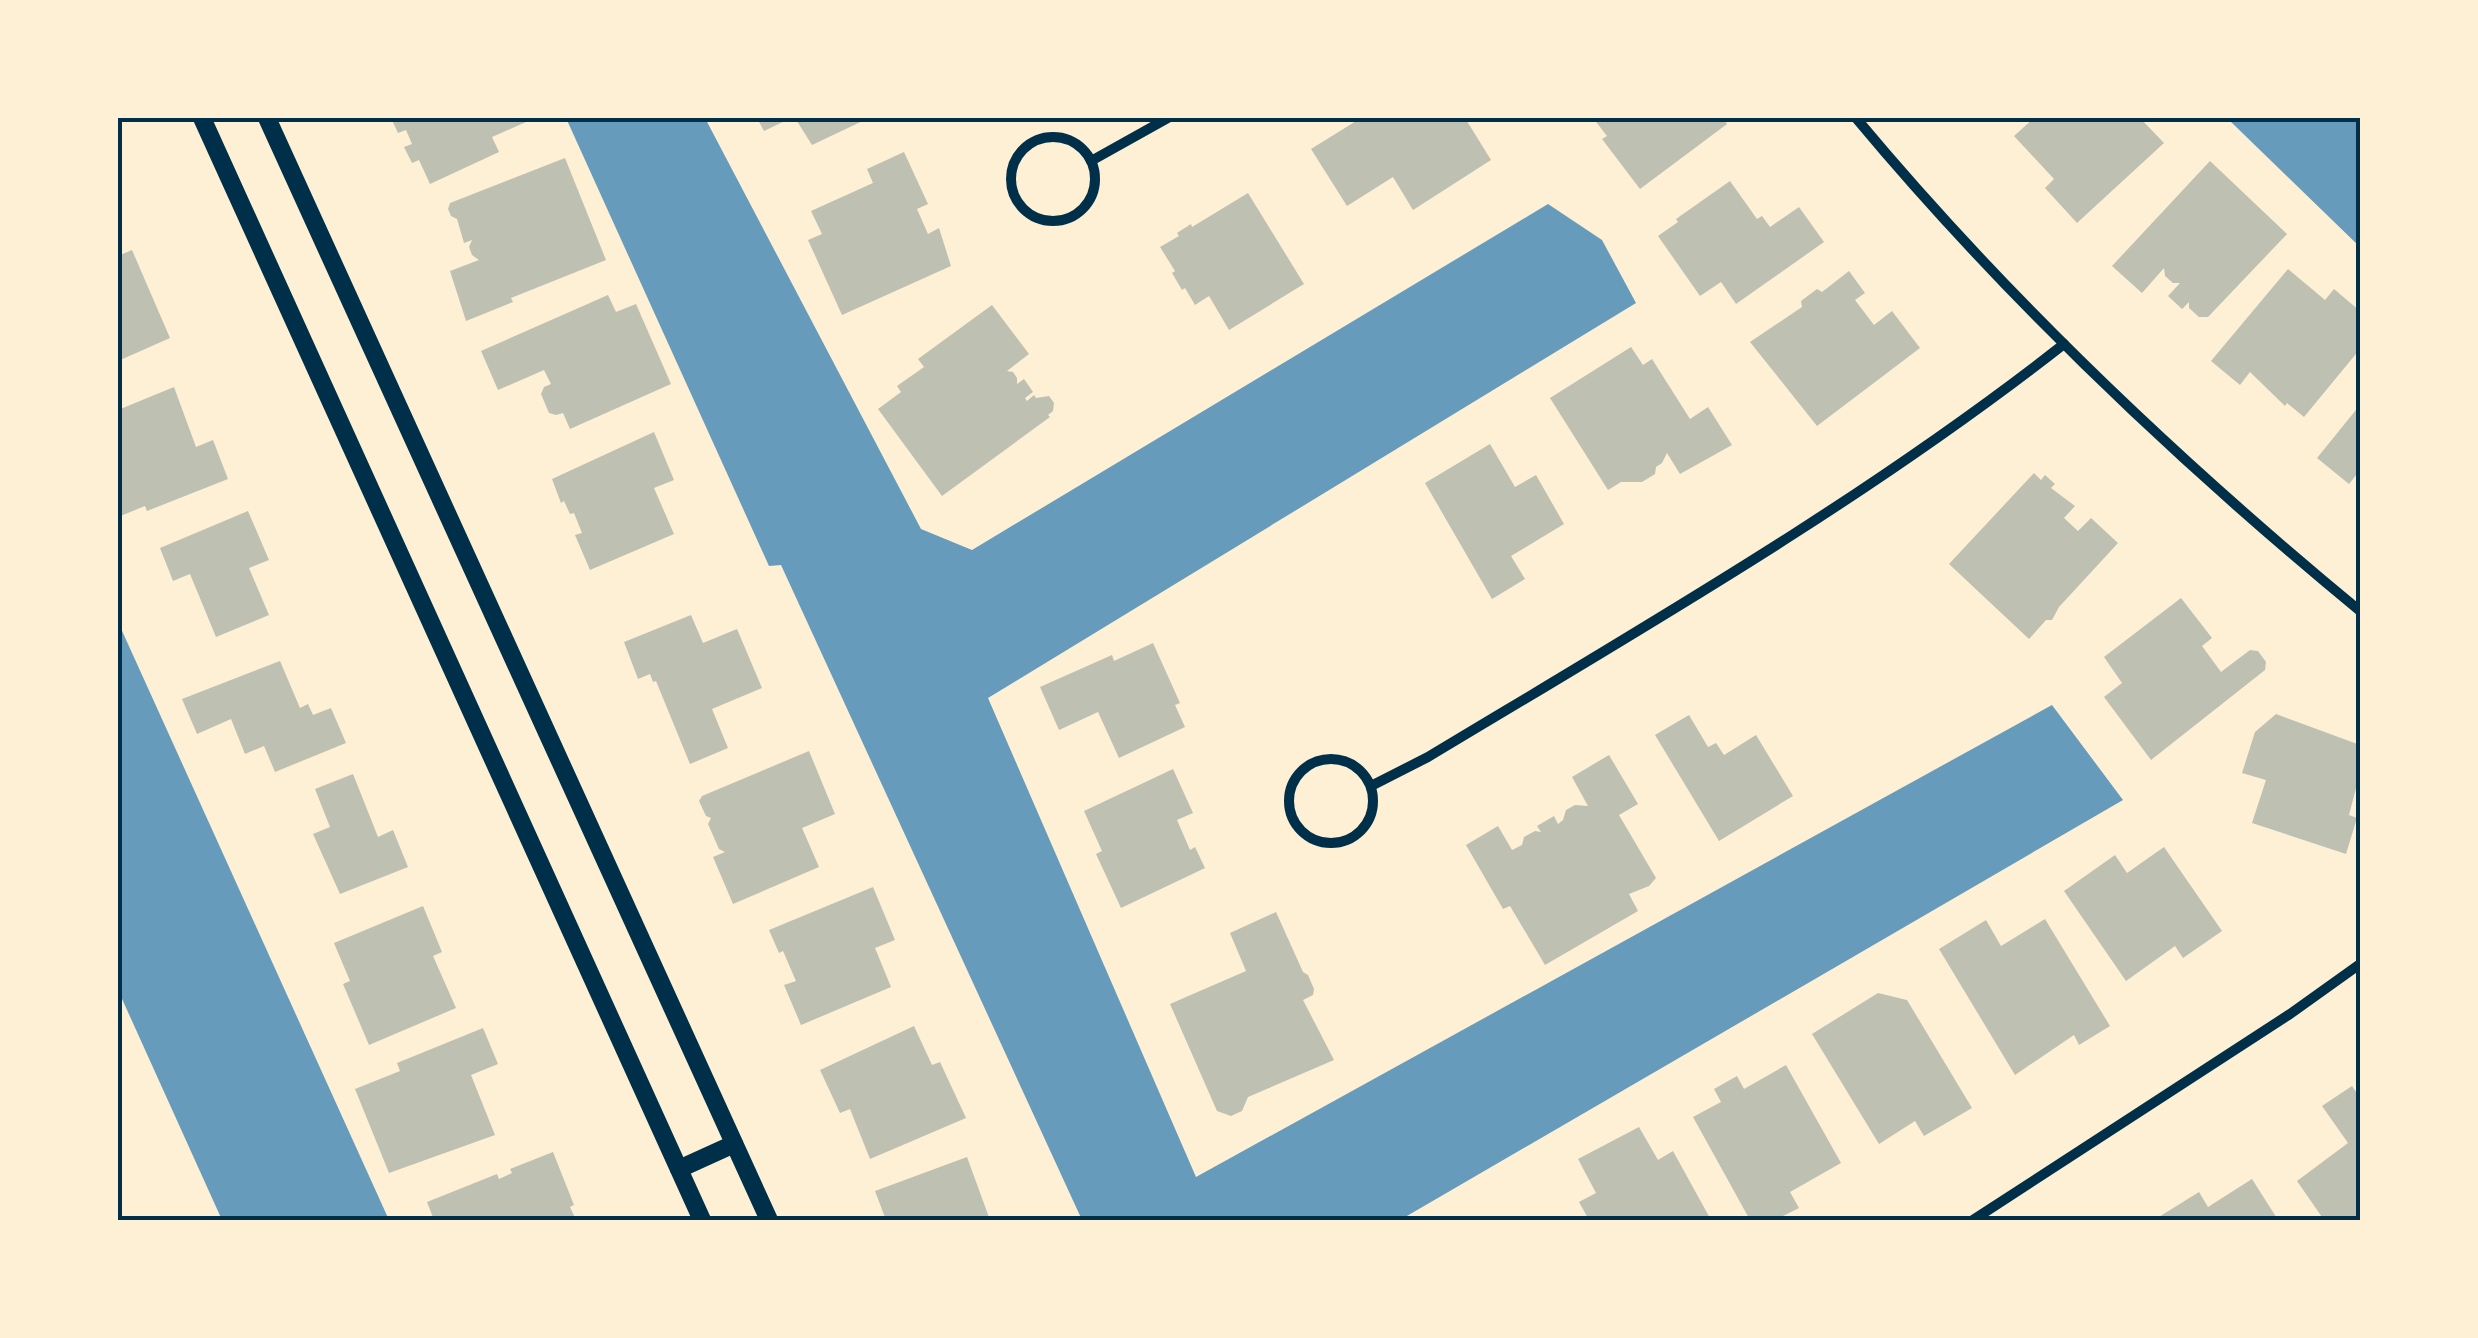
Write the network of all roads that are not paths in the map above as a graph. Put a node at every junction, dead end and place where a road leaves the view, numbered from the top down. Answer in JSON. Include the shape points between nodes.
{"nodes":[{"id":1,"x":202,"y":118,"type":"edge"},
{"id":2,"x":267,"y":118,"type":"edge"},
{"id":3,"x":1168,"y":118,"type":"edge"},
{"id":4,"x":1856,"y":118,"type":"edge"},
{"id":5,"x":1090,"y":161,"type":"junction"},
{"id":6,"x":2064,"y":344,"type":"junction"},
{"id":7,"x":2360,"y":610,"type":"edge"},
{"id":8,"x":1371,"y":786,"type":"junction"},
{"id":9,"x":2360,"y":964,"type":"edge"},
{"id":10,"x":734,"y":1144,"type":"junction"},
{"id":11,"x":678,"y":1169,"type":"junction"},
{"id":12,"x":702,"y":1220,"type":"edge"},
{"id":13,"x":769,"y":1220,"type":"edge"},
{"id":14,"x":1973,"y":1220,"type":"edge"}],
"edges":[{"from":1,"to":11,"type":"street"},
{"from":2,"to":10,"type":"street"},
{"from":3,"to":5,"type":"street"},
{"from":4,"to":6,"type":"street"},
{"from":5,"to":5,"type":"street","via":[[1067,139],[1033,142],[1014,164],[1014,194],[1043,220],[1068,218],[1091,196]]},
{"from":6,"to":7,"type":"street","via":[[2248,518]]},
{"from":6,"to":8,"type":"street","via":[[1856,494],[1444,748]]},
{"from":8,"to":8,"type":"street","via":[[1340,759],[1308,765],[1291,787],[1294,821],[1310,838],[1346,840],[1372,815]]},
{"from":9,"to":14,"type":"street"},
{"from":10,"to":11,"type":"street"},
{"from":10,"to":13,"type":"street"},
{"from":11,"to":12,"type":"street"}]}
